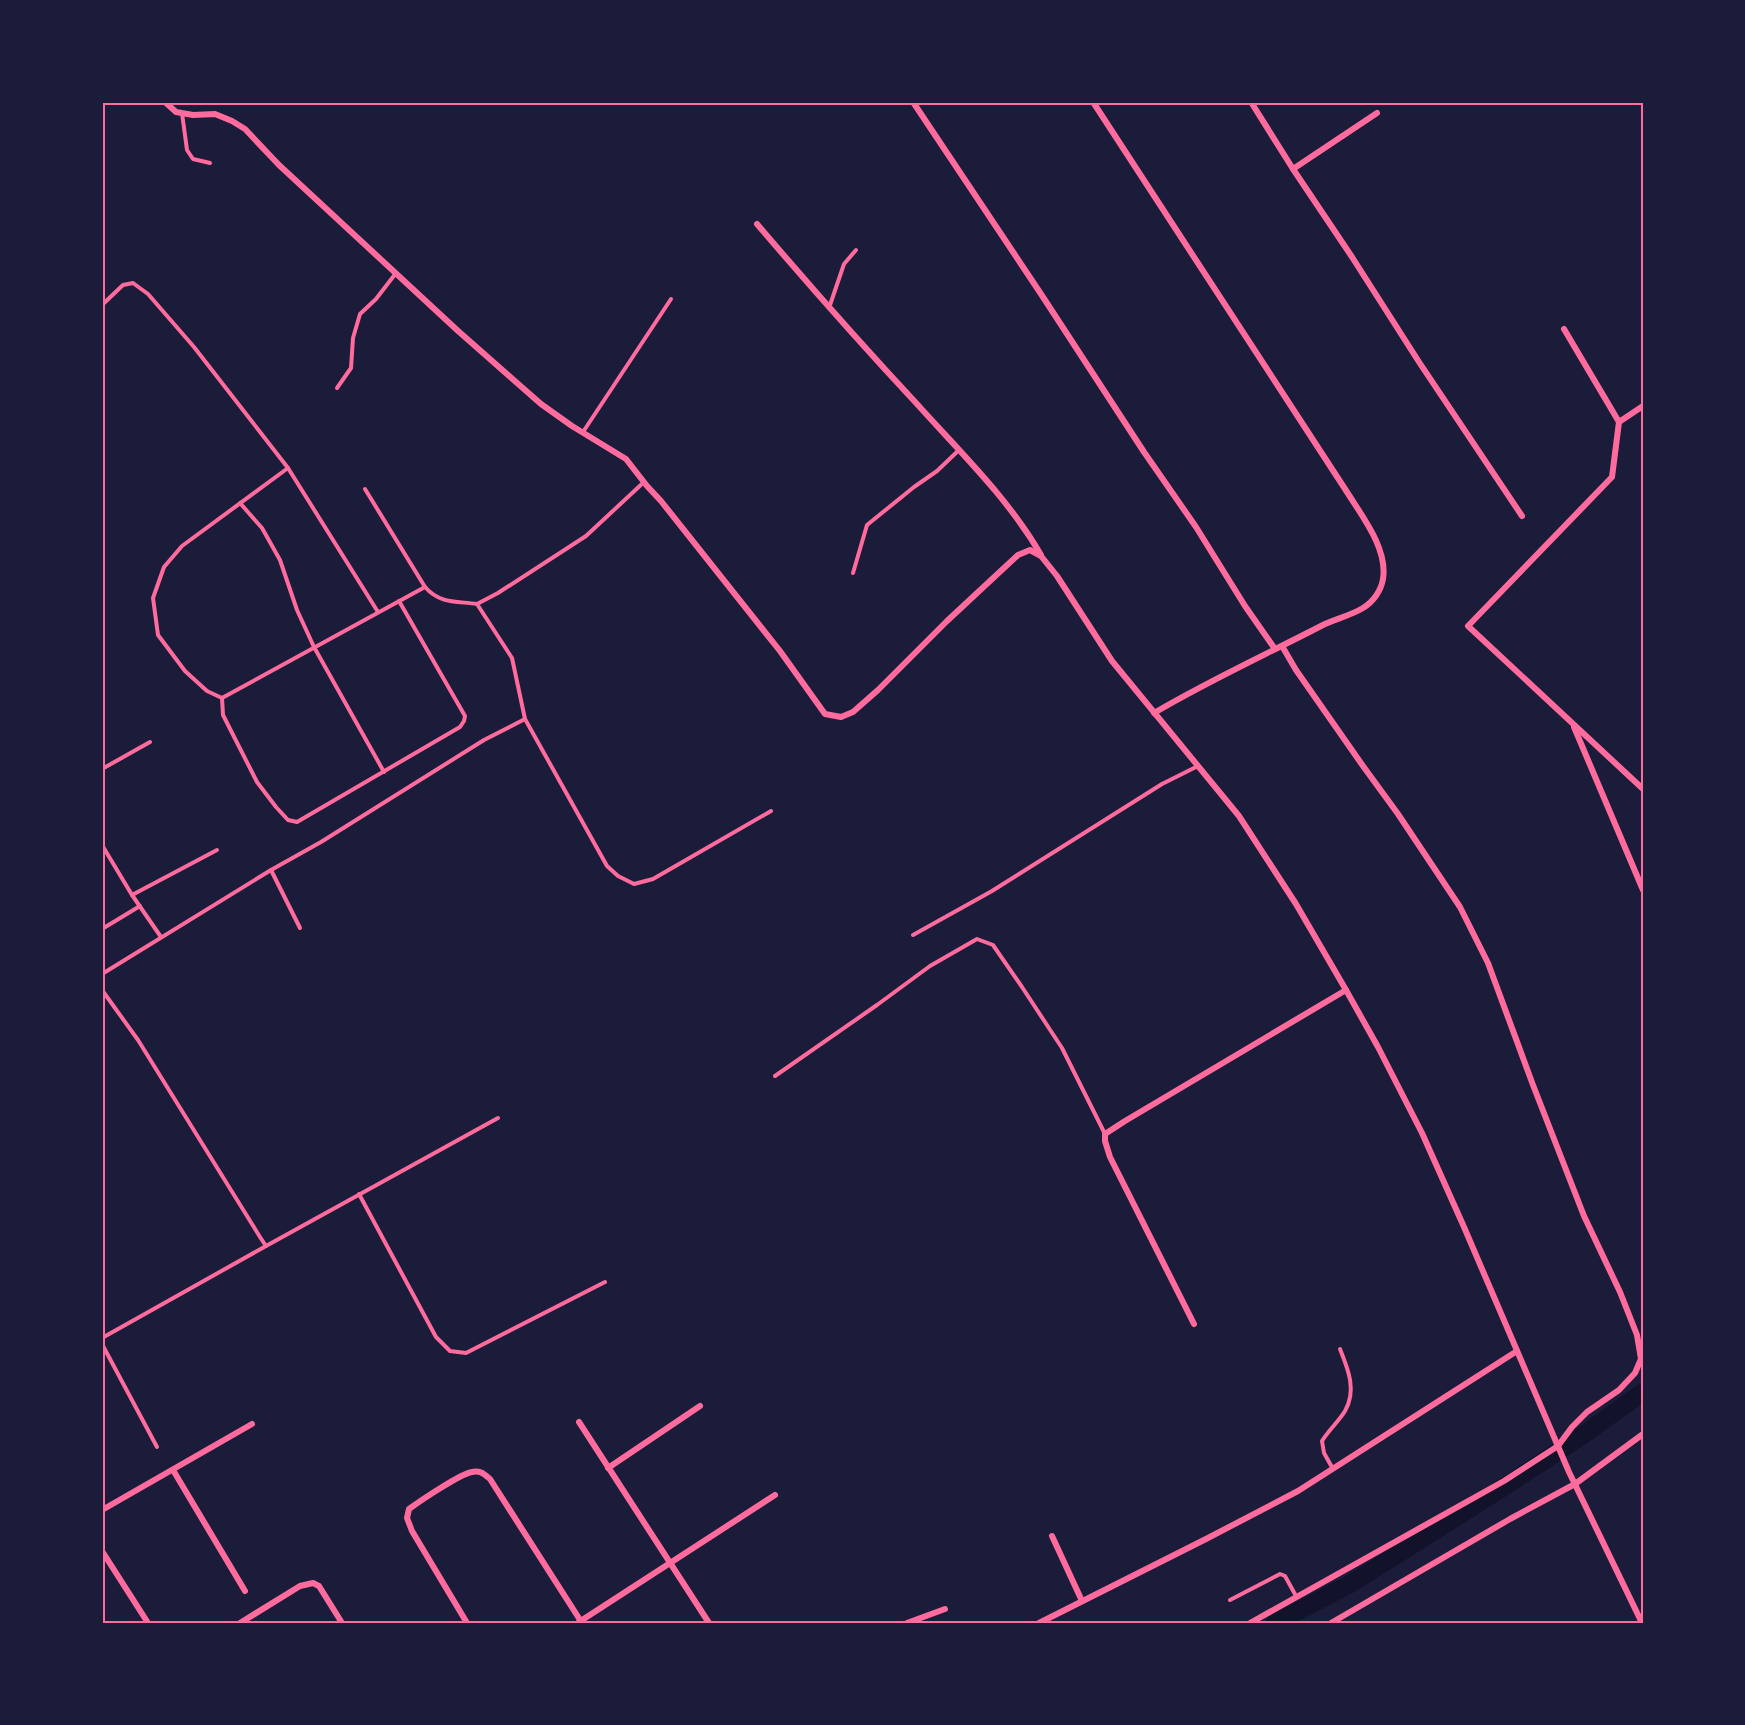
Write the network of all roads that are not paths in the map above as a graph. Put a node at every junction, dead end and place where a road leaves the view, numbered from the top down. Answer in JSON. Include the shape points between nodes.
{"nodes":[{"id":1,"x":165,"y":102,"type":"edge"},
{"id":2,"x":913,"y":102,"type":"edge"},
{"id":3,"x":1093,"y":102,"type":"edge"},
{"id":4,"x":1251,"y":102,"type":"edge"},
{"id":5,"x":182,"y":113,"type":"junction"},
{"id":6,"x":1377,"y":113,"type":"dead end"},
{"id":7,"x":210,"y":163,"type":"dead end"},
{"id":8,"x":1293,"y":169,"type":"junction"},
{"id":9,"x":757,"y":224,"type":"dead end"},
{"id":10,"x":856,"y":250,"type":"dead end"},
{"id":11,"x":396,"y":273,"type":"junction"},
{"id":12,"x":671,"y":299,"type":"dead end"},
{"id":13,"x":102,"y":305,"type":"edge"},
{"id":14,"x":829,"y":308,"type":"junction"},
{"id":15,"x":1564,"y":329,"type":"dead end"},
{"id":16,"x":337,"y":388,"type":"dead end"},
{"id":17,"x":1643,"y":406,"type":"edge"},
{"id":18,"x":1619,"y":422,"type":"junction"},
{"id":19,"x":583,"y":433,"type":"junction"},
{"id":20,"x":959,"y":450,"type":"junction"},
{"id":21,"x":288,"y":468,"type":"junction"},
{"id":22,"x":644,"y":482,"type":"junction"},
{"id":23,"x":365,"y":489,"type":"dead end"},
{"id":24,"x":240,"y":503,"type":"junction"},
{"id":25,"x":1522,"y":516,"type":"dead end"},
{"id":26,"x":1041,"y":556,"type":"junction"},
{"id":27,"x":853,"y":573,"type":"dead end"},
{"id":28,"x":425,"y":587,"type":"junction"},
{"id":29,"x":399,"y":601,"type":"junction"},
{"id":30,"x":477,"y":604,"type":"junction"},
{"id":31,"x":378,"y":612,"type":"junction"},
{"id":32,"x":314,"y":647,"type":"junction"},
{"id":33,"x":1279,"y":648,"type":"junction"},
{"id":34,"x":222,"y":698,"type":"junction"},
{"id":35,"x":1154,"y":713,"type":"junction"},
{"id":36,"x":525,"y":719,"type":"junction"},
{"id":37,"x":1573,"y":723,"type":"junction"},
{"id":38,"x":150,"y":742,"type":"dead end"},
{"id":39,"x":1198,"y":766,"type":"junction"},
{"id":40,"x":102,"y":769,"type":"edge"},
{"id":41,"x":384,"y":772,"type":"junction"},
{"id":42,"x":1643,"y":789,"type":"edge"},
{"id":43,"x":771,"y":811,"type":"dead end"},
{"id":44,"x":102,"y":845,"type":"edge"},
{"id":45,"x":217,"y":850,"type":"dead end"},
{"id":46,"x":271,"y":870,"type":"junction"},
{"id":47,"x":1643,"y":890,"type":"edge"},
{"id":48,"x":132,"y":895,"type":"junction"},
{"id":49,"x":140,"y":906,"type":"junction"},
{"id":50,"x":300,"y":928,"type":"dead end"},
{"id":51,"x":102,"y":929,"type":"edge"},
{"id":52,"x":913,"y":935,"type":"dead end"},
{"id":53,"x":162,"y":937,"type":"junction"},
{"id":54,"x":102,"y":974,"type":"edge"},
{"id":55,"x":102,"y":990,"type":"edge"},
{"id":56,"x":1346,"y":990,"type":"junction"},
{"id":57,"x":775,"y":1076,"type":"dead end"},
{"id":58,"x":498,"y":1118,"type":"dead end"},
{"id":59,"x":1106,"y":1134,"type":"junction"},
{"id":60,"x":359,"y":1194,"type":"junction"},
{"id":61,"x":267,"y":1246,"type":"junction"},
{"id":62,"x":604,"y":1282,"type":"dead end"},
{"id":63,"x":1194,"y":1324,"type":"dead end"},
{"id":64,"x":102,"y":1338,"type":"edge"},
{"id":65,"x":102,"y":1344,"type":"edge"},
{"id":66,"x":1340,"y":1348,"type":"dead end"},
{"id":67,"x":1517,"y":1351,"type":"junction"},
{"id":68,"x":700,"y":1406,"type":"dead end"},
{"id":69,"x":579,"y":1422,"type":"dead end"},
{"id":70,"x":252,"y":1424,"type":"dead end"},
{"id":71,"x":1643,"y":1434,"type":"edge"},
{"id":72,"x":157,"y":1447,"type":"dead end"},
{"id":73,"x":1559,"y":1447,"type":"junction"},
{"id":74,"x":608,"y":1468,"type":"junction"},
{"id":75,"x":1333,"y":1469,"type":"junction"},
{"id":76,"x":173,"y":1470,"type":"junction"},
{"id":77,"x":1575,"y":1484,"type":"junction"},
{"id":78,"x":775,"y":1496,"type":"dead end"},
{"id":79,"x":102,"y":1510,"type":"edge"},
{"id":80,"x":1052,"y":1536,"type":"dead end"},
{"id":81,"x":102,"y":1551,"type":"edge"},
{"id":82,"x":670,"y":1563,"type":"junction"},
{"id":83,"x":245,"y":1591,"type":"dead end"},
{"id":84,"x":1296,"y":1597,"type":"junction"},
{"id":85,"x":1230,"y":1600,"type":"dead end"},
{"id":86,"x":1082,"y":1601,"type":"junction"},
{"id":87,"x":945,"y":1609,"type":"dead end"},
{"id":88,"x":580,"y":1622,"type":"edge"},
{"id":89,"x":148,"y":1623,"type":"edge"},
{"id":90,"x":240,"y":1623,"type":"edge"},
{"id":91,"x":342,"y":1623,"type":"edge"},
{"id":92,"x":467,"y":1623,"type":"edge"},
{"id":93,"x":710,"y":1623,"type":"edge"},
{"id":94,"x":907,"y":1623,"type":"edge"},
{"id":95,"x":1038,"y":1623,"type":"edge"},
{"id":96,"x":1250,"y":1623,"type":"edge"},
{"id":97,"x":1331,"y":1623,"type":"edge"},
{"id":98,"x":1642,"y":1623,"type":"edge"}],
"edges":[{"from":1,"to":5,"type":"street"},
{"from":2,"to":33,"type":"street","via":[[1245,606]]},
{"from":3,"to":33,"type":"street","via":[[1336,473],[1382,555],[1383,578],[1377,595],[1363,608]]},
{"from":4,"to":8,"type":"street"},
{"from":5,"to":7,"type":"lane","via":[[187,150],[193,159]]},
{"from":5,"to":11,"type":"street","via":[[215,114],[245,129]]},
{"from":6,"to":8,"type":"street"},
{"from":8,"to":25,"type":"street"},
{"from":9,"to":14,"type":"street"},
{"from":10,"to":14,"type":"lane","via":[[844,264]]},
{"from":11,"to":16,"type":"lane","via":[[360,314],[351,368]]},
{"from":11,"to":19,"type":"street","via":[[541,404]]},
{"from":12,"to":19,"type":"lane"},
{"from":13,"to":21,"type":"lane","via":[[123,285],[133,283],[148,294]]},
{"from":14,"to":20,"type":"street"},
{"from":15,"to":18,"type":"street"},
{"from":17,"to":18,"type":"street"},
{"from":18,"to":37,"type":"street","via":[[1612,477],[1468,626]]},
{"from":19,"to":22,"type":"street","via":[[626,459]]},
{"from":20,"to":26,"type":"street","via":[[1026,529]]},
{"from":20,"to":27,"type":"lane","via":[[867,525]]},
{"from":21,"to":24,"type":"lane"},
{"from":21,"to":31,"type":"lane"},
{"from":22,"to":26,"type":"street","via":[[780,651],[825,714],[841,717],[878,690],[1018,555],[1030,550]]},
{"from":22,"to":30,"type":"lane","via":[[586,536]]},
{"from":23,"to":28,"type":"lane"},
{"from":24,"to":32,"type":"lane","via":[[262,528],[280,560]]},
{"from":24,"to":34,"type":"lane","via":[[182,546],[164,567],[153,598],[158,635],[185,670],[207,691]]},
{"from":26,"to":35,"type":"street","via":[[1112,661]]},
{"from":28,"to":29,"type":"lane"},
{"from":28,"to":30,"type":"lane","via":[[440,600]]},
{"from":29,"to":31,"type":"lane"},
{"from":29,"to":41,"type":"lane","via":[[465,716],[460,727]]},
{"from":30,"to":36,"type":"lane","via":[[512,658]]},
{"from":31,"to":32,"type":"lane"},
{"from":32,"to":34,"type":"lane"},
{"from":32,"to":41,"type":"lane"},
{"from":33,"to":35,"type":"street"},
{"from":33,"to":73,"type":"street","via":[[1460,907],[1488,963],[1584,1216],[1637,1335],[1641,1359],[1635,1373],[1619,1390],[1587,1412]]},
{"from":34,"to":41,"type":"lane","via":[[223,715],[257,782],[288,820],[297,822]]},
{"from":35,"to":39,"type":"street"},
{"from":36,"to":43,"type":"lane","via":[[607,866],[634,884],[653,879]]},
{"from":36,"to":46,"type":"lane"},
{"from":37,"to":42,"type":"street"},
{"from":37,"to":47,"type":"street"},
{"from":38,"to":40,"type":"lane"},
{"from":39,"to":52,"type":"lane"},
{"from":39,"to":56,"type":"street","via":[[1239,816]]},
{"from":44,"to":48,"type":"lane"},
{"from":45,"to":48,"type":"lane"},
{"from":46,"to":50,"type":"lane"},
{"from":46,"to":53,"type":"lane"},
{"from":48,"to":49,"type":"lane"},
{"from":49,"to":51,"type":"lane"},
{"from":49,"to":53,"type":"lane"},
{"from":53,"to":54,"type":"lane"},
{"from":55,"to":61,"type":"lane","via":[[138,1040]]},
{"from":56,"to":59,"type":"street"},
{"from":56,"to":67,"type":"street","via":[[1422,1133]]},
{"from":57,"to":59,"type":"lane","via":[[930,966],[977,939],[993,945],[1022,987],[1062,1048]]},
{"from":58,"to":60,"type":"lane"},
{"from":59,"to":63,"type":"street","via":[[1110,1157]]},
{"from":60,"to":61,"type":"lane"},
{"from":60,"to":62,"type":"lane","via":[[436,1337],[450,1351],[466,1353]]},
{"from":61,"to":64,"type":"lane"},
{"from":65,"to":72,"type":"lane"},
{"from":66,"to":75,"type":"lane","via":[[1350,1375],[1351,1396],[1322,1441]]},
{"from":67,"to":73,"type":"street"},
{"from":67,"to":75,"type":"street"},
{"from":68,"to":74,"type":"street"},
{"from":69,"to":74,"type":"street"},
{"from":70,"to":76,"type":"street"},
{"from":71,"to":77,"type":"street"},
{"from":73,"to":77,"type":"street"},
{"from":73,"to":84,"type":"street"},
{"from":74,"to":82,"type":"street"},
{"from":75,"to":86,"type":"street","via":[[1247,1518]]},
{"from":76,"to":79,"type":"street"},
{"from":76,"to":83,"type":"street"},
{"from":77,"to":97,"type":"street"},
{"from":77,"to":98,"type":"street"},
{"from":78,"to":82,"type":"street"},
{"from":80,"to":86,"type":"street"},
{"from":81,"to":89,"type":"street"},
{"from":82,"to":88,"type":"street"},
{"from":82,"to":93,"type":"street"},
{"from":84,"to":85,"type":"lane","via":[[1280,1574]]},
{"from":84,"to":96,"type":"street"},
{"from":86,"to":95,"type":"street"},
{"from":87,"to":94,"type":"street"},
{"from":88,"to":92,"type":"street","via":[[490,1479],[481,1472],[471,1472],[409,1509],[407,1518]]},
{"from":90,"to":91,"type":"street","via":[[300,1586],[313,1583],[319,1586]]}]}
